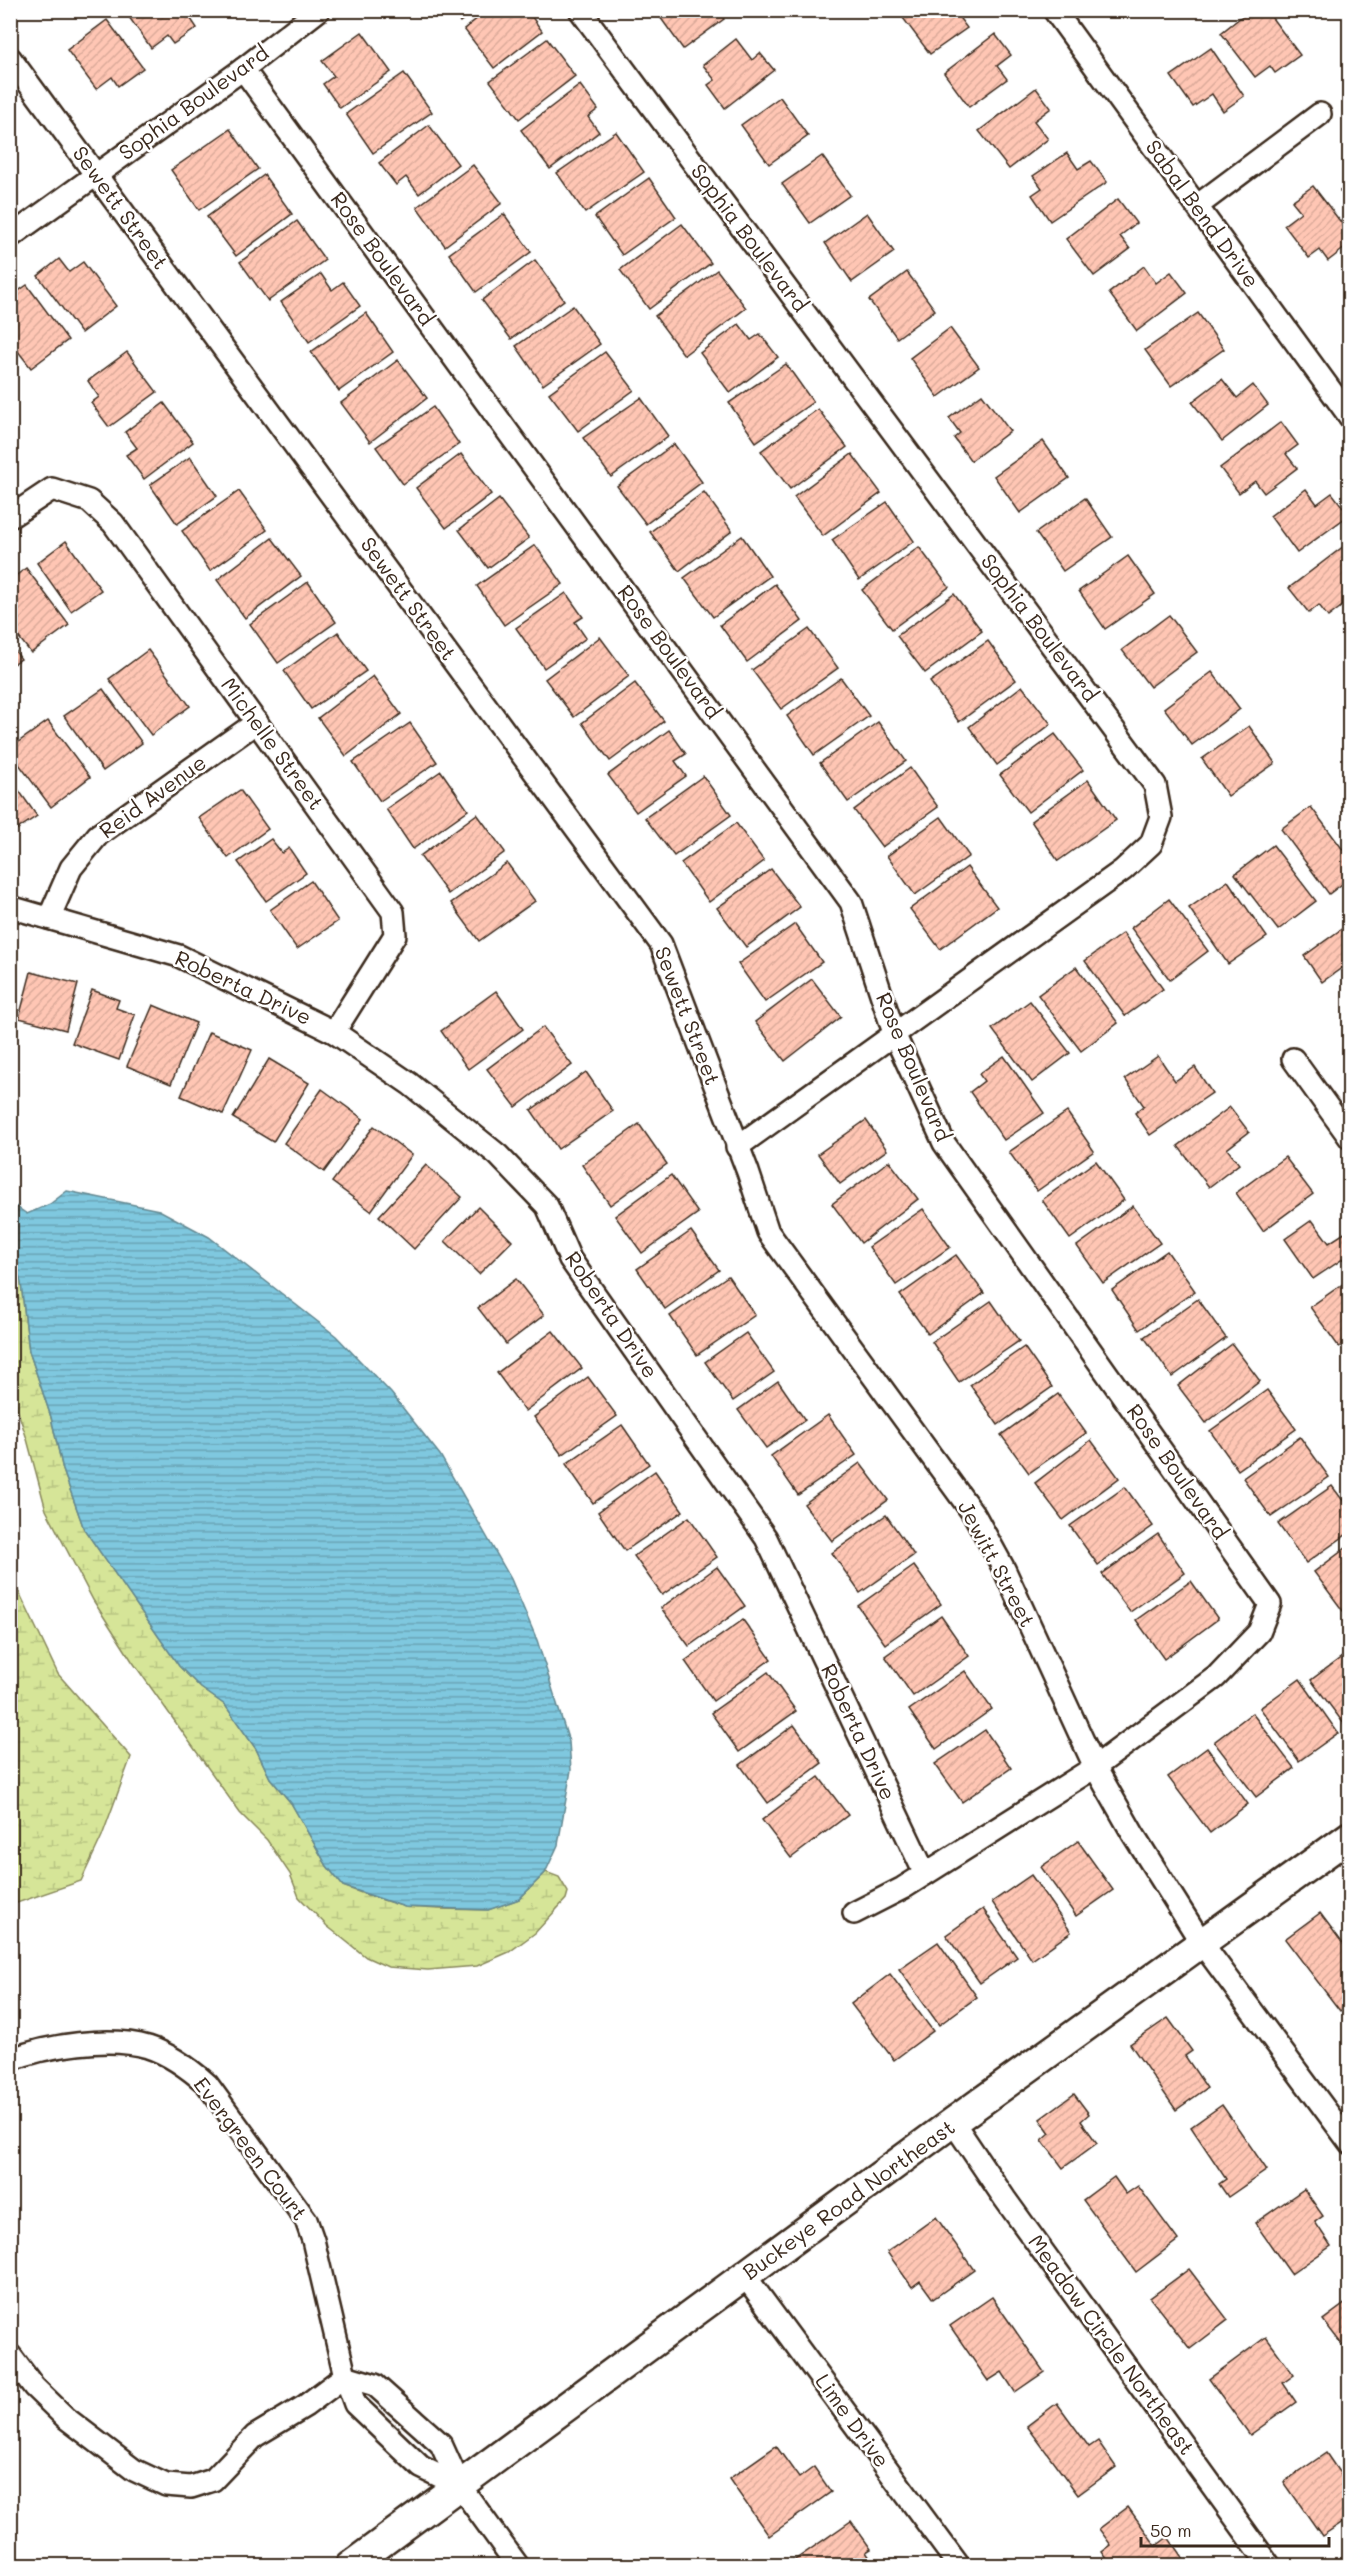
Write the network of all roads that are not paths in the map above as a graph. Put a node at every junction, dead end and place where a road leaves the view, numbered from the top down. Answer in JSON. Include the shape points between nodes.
{"nodes":[{"id":1,"x":319,"y":10,"type":"edge"},
{"id":2,"x":580,"y":10,"type":"edge"},
{"id":3,"x":1054,"y":10,"type":"edge"},
{"id":4,"x":10,"y":58,"type":"edge"},
{"id":5,"x":243,"y":69,"type":"junction"},
{"id":6,"x":1320,"y":114,"type":"dead end"},
{"id":7,"x":95,"y":174,"type":"junction"},
{"id":8,"x":1197,"y":206,"type":"junction"},
{"id":9,"x":10,"y":237,"type":"edge"},
{"id":10,"x":1350,"y":417,"type":"edge"},
{"id":11,"x":10,"y":517,"type":"edge"},
{"id":12,"x":257,"y":722,"type":"junction"},
{"id":13,"x":10,"y":907,"type":"edge"},
{"id":14,"x":49,"y":918,"type":"junction"},
{"id":15,"x":334,"y":1032,"type":"junction"},
{"id":16,"x":895,"y":1036,"type":"junction"},
{"id":17,"x":1293,"y":1059,"type":"dead end"},
{"id":18,"x":1350,"y":1138,"type":"edge"},
{"id":19,"x":737,"y":1147,"type":"junction"},
{"id":20,"x":748,"y":1172,"type":"joint"},
{"id":21,"x":1095,"y":1767,"type":"junction"},
{"id":22,"x":1350,"y":1836,"type":"edge"},
{"id":23,"x":925,"y":1874,"type":"junction"},
{"id":24,"x":854,"y":1913,"type":"dead end"},
{"id":25,"x":1200,"y":1942,"type":"junction"},
{"id":26,"x":10,"y":2060,"type":"edge"},
{"id":27,"x":953,"y":2122,"type":"junction"},
{"id":28,"x":1350,"y":2143,"type":"edge"},
{"id":29,"x":745,"y":2276,"type":"junction"},
{"id":30,"x":10,"y":2355,"type":"edge"},
{"id":31,"x":345,"y":2376,"type":"junction"},
{"id":32,"x":460,"y":2486,"type":"junction"},
{"id":33,"x":350,"y":2565,"type":"edge"},
{"id":34,"x":518,"y":2565,"type":"edge"},
{"id":35,"x":959,"y":2565,"type":"edge"},
{"id":36,"x":1270,"y":2565,"type":"edge"}],
"edges":[{"from":1,"to":5,"type":"street","name":"Sophia Boulevard"},
{"from":2,"to":16,"type":"street","name":"Sophia Boulevard","via":[[1155,785],[1161,817],[1151,844],[1123,870]]},
{"from":3,"to":8,"type":"street","name":"Sabal Bend Drive"},
{"from":4,"to":7,"type":"street","name":"Sewett Street"},
{"from":5,"to":7,"type":"street","name":"Sophia Boulevard"},
{"from":5,"to":16,"type":"street","name":"Rose Boulevard","via":[[851,902]]},
{"from":6,"to":8,"type":"street"},
{"from":7,"to":9,"type":"street","name":"Sophia Boulevard"},
{"from":7,"to":19,"type":"street","name":"Sewett Street","via":[[662,944]]},
{"from":8,"to":10,"type":"street","name":"Sabal Bend Drive"},
{"from":11,"to":12,"type":"street","name":"Michelle Street","via":[[51,489],[89,501],[113,523]]},
{"from":12,"to":14,"type":"street","name":"Reid Avenue","via":[[98,835],[71,868]]},
{"from":12,"to":15,"type":"street","name":"Michelle Street","via":[[393,912],[395,935]]},
{"from":13,"to":14,"type":"street","name":"Roberta Drive"},
{"from":14,"to":15,"type":"street","name":"Roberta Drive","via":[[179,956]]},
{"from":15,"to":23,"type":"street","name":"Roberta Drive","via":[[411,1084],[498,1155],[548,1206],[570,1259],[766,1538]]},
{"from":16,"to":19,"type":"street","name":"Sophia Boulevard"},
{"from":16,"to":21,"type":"street","name":"Rose Boulevard","via":[[944,1143],[1270,1604],[1259,1632],[1216,1677]]},
{"from":17,"to":18,"type":"street"},
{"from":19,"to":20,"type":"street","name":"Sewett Street"},
{"from":20,"to":21,"type":"street","name":"Jewitt Street","via":[[768,1232],[975,1516],[1004,1569]]},
{"from":21,"to":23,"type":"street","name":"Rose Boulevard"},
{"from":21,"to":25,"type":"street","name":"Jewitt Street"},
{"from":22,"to":25,"type":"street","name":"Buckeye Road Northeast"},
{"from":23,"to":24,"type":"street","name":"Rose Boulevard"},
{"from":25,"to":27,"type":"street","name":"Buckeye Road Northeast"},
{"from":25,"to":28,"type":"street","name":"Jewitt Street"},
{"from":26,"to":31,"type":"street","name":"Evergreen Court","via":[[70,2045],[122,2042],[168,2056],[207,2084],[306,2220]]},
{"from":27,"to":29,"type":"street","name":"Buckeye Road Northeast"},
{"from":27,"to":36,"type":"street","name":"Meadow Circle Northeast"},
{"from":29,"to":32,"type":"street","name":"Buckeye Road Northeast"},
{"from":29,"to":35,"type":"street","name":"Lime Drive"},
{"from":30,"to":31,"type":"street","via":[[34,2387],[66,2418],[134,2470],[166,2485],[191,2487],[213,2480],[255,2436]]},
{"from":31,"to":32,"type":"street","name":"Evergreen Court","via":[[355,2404],[422,2467]]},
{"from":31,"to":32,"type":"street","via":[[375,2385],[441,2444]]},
{"from":32,"to":33,"type":"street","name":"Buckeye Road Northeast"},
{"from":32,"to":34,"type":"street"}]}
